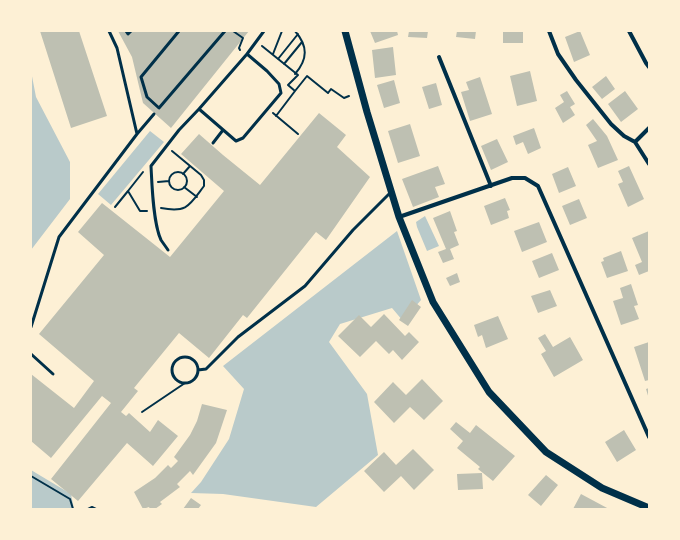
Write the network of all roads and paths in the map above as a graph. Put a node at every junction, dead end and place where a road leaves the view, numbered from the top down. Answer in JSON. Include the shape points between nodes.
{"nodes":[{"id":1,"x":109,"y":31,"type":"edge"},
{"id":2,"x":126,"y":31,"type":"edge"},
{"id":3,"x":131,"y":31,"type":"edge"},
{"id":4,"x":179,"y":31,"type":"edge"},
{"id":5,"x":225,"y":31,"type":"edge"},
{"id":6,"x":234,"y":31,"type":"edge"},
{"id":7,"x":264,"y":31,"type":"edge"},
{"id":8,"x":282,"y":31,"type":"edge"},
{"id":9,"x":295,"y":31,"type":"edge"},
{"id":10,"x":345,"y":31,"type":"edge"},
{"id":11,"x":549,"y":31,"type":"edge"},
{"id":12,"x":629,"y":31,"type":"edge"},
{"id":13,"x":298,"y":34,"type":"junction"},
{"id":14,"x":256,"y":41,"type":"junction"},
{"id":15,"x":302,"y":41,"type":"junction"},
{"id":16,"x":239,"y":48,"type":"dead end"},
{"id":17,"x":247,"y":54,"type":"junction"},
{"id":18,"x":273,"y":54,"type":"junction"},
{"id":19,"x":439,"y":57,"type":"dead end"},
{"id":20,"x":278,"y":59,"type":"junction"},
{"id":21,"x":284,"y":64,"type":"junction"},
{"id":22,"x":649,"y":67,"type":"edge"},
{"id":23,"x":295,"y":74,"type":"junction"},
{"id":24,"x":288,"y":85,"type":"junction"},
{"id":25,"x":295,"y":91,"type":"junction"},
{"id":26,"x":281,"y":93,"type":"junction"},
{"id":27,"x":350,"y":96,"type":"dead end"},
{"id":28,"x":267,"y":109,"type":"junction"},
{"id":29,"x":199,"y":110,"type":"junction"},
{"id":30,"x":154,"y":114,"type":"dead end"},
{"id":31,"x":276,"y":116,"type":"junction"},
{"id":32,"x":649,"y":128,"type":"edge"},
{"id":33,"x":224,"y":130,"type":"junction"},
{"id":34,"x":137,"y":134,"type":"junction"},
{"id":35,"x":298,"y":134,"type":"dead end"},
{"id":36,"x":635,"y":142,"type":"junction"},
{"id":37,"x":213,"y":143,"type":"dead end"},
{"id":38,"x":166,"y":146,"type":"junction"},
{"id":39,"x":649,"y":164,"type":"edge"},
{"id":40,"x":151,"y":166,"type":"junction"},
{"id":41,"x":190,"y":166,"type":"junction"},
{"id":42,"x":183,"y":174,"type":"junction"},
{"id":43,"x":491,"y":186,"type":"junction"},
{"id":44,"x":184,"y":187,"type":"junction"},
{"id":45,"x":128,"y":191,"type":"junction"},
{"id":46,"x":391,"y":192,"type":"junction"},
{"id":47,"x":197,"y":197,"type":"junction"},
{"id":48,"x":115,"y":207,"type":"dead end"},
{"id":49,"x":154,"y":208,"type":"junction"},
{"id":50,"x":399,"y":217,"type":"junction"},
{"id":51,"x":168,"y":250,"type":"dead end"},
{"id":52,"x":31,"y":327,"type":"edge"},
{"id":53,"x":31,"y":354,"type":"edge"},
{"id":54,"x":198,"y":370,"type":"junction"},
{"id":55,"x":53,"y":374,"type":"dead end"},
{"id":56,"x":185,"y":383,"type":"junction"},
{"id":57,"x":142,"y":412,"type":"dead end"},
{"id":58,"x":649,"y":438,"type":"edge"},
{"id":59,"x":31,"y":476,"type":"edge"},
{"id":60,"x":649,"y":508,"type":"edge"},
{"id":61,"x":74,"y":509,"type":"edge"},
{"id":62,"x":88,"y":509,"type":"edge"},
{"id":63,"x":96,"y":509,"type":"edge"}],
"edges":[{"from":1,"to":34,"type":"lane","via":[[117,48]]},
{"from":2,"to":3,"type":"lane","via":[[128,34]]},
{"from":4,"to":5,"type":"lane","via":[[141,78],[147,96],[159,108]]},
{"from":6,"to":16,"type":"path","via":[[243,38]]},
{"from":7,"to":14,"type":"lane"},
{"from":8,"to":18,"type":"path"},
{"from":9,"to":13,"type":"path"},
{"from":10,"to":46,"type":"street"},
{"from":11,"to":36,"type":"street","via":[[558,54],[576,80],[611,124]]},
{"from":12,"to":22,"type":"street"},
{"from":13,"to":15,"type":"path"},
{"from":13,"to":20,"type":"path"},
{"from":14,"to":17,"type":"lane"},
{"from":14,"to":18,"type":"path"},
{"from":15,"to":21,"type":"path"},
{"from":15,"to":23,"type":"path","via":[[305,53],[302,66]]},
{"from":17,"to":26,"type":"lane","via":[[279,84]]},
{"from":17,"to":29,"type":"lane"},
{"from":18,"to":20,"type":"path"},
{"from":19,"to":43,"type":"street"},
{"from":20,"to":21,"type":"path"},
{"from":21,"to":23,"type":"path"},
{"from":23,"to":24,"type":"path","via":[[298,75]]},
{"from":24,"to":25,"type":"path"},
{"from":24,"to":26,"type":"path"},
{"from":25,"to":27,"type":"path","via":[[307,76],[328,93],[331,88],[344,98]]},
{"from":25,"to":31,"type":"path"},
{"from":26,"to":28,"type":"lane"},
{"from":28,"to":31,"type":"path"},
{"from":28,"to":33,"type":"lane","via":[[243,138],[236,141]]},
{"from":29,"to":33,"type":"lane"},
{"from":29,"to":38,"type":"lane"},
{"from":30,"to":34,"type":"lane"},
{"from":31,"to":35,"type":"path"},
{"from":32,"to":36,"type":"street"},
{"from":33,"to":37,"type":"lane"},
{"from":34,"to":52,"type":"lane","via":[[59,237]]},
{"from":36,"to":39,"type":"street"},
{"from":38,"to":40,"type":"lane"},
{"from":38,"to":41,"type":"path"},
{"from":40,"to":45,"type":"path"},
{"from":40,"to":49,"type":"lane"},
{"from":41,"to":42,"type":"path"},
{"from":41,"to":47,"type":"path","via":[[204,180],[204,186]]},
{"from":42,"to":44,"type":"path","via":[[186,180]]},
{"from":42,"to":44,"type":"path","via":[[173,174],[169,178],[169,184],[175,190]]},
{"from":43,"to":50,"type":"street"},
{"from":43,"to":58,"type":"street","via":[[512,178],[525,178],[538,186]]},
{"from":44,"to":47,"type":"path"},
{"from":45,"to":48,"type":"path"},
{"from":45,"to":49,"type":"path","via":[[140,212]]},
{"from":46,"to":50,"type":"street"},
{"from":46,"to":54,"type":"lane","via":[[353,230],[305,286],[238,337],[206,369]]},
{"from":47,"to":49,"type":"path","via":[[185,209]]},
{"from":49,"to":51,"type":"lane","via":[[161,239]]},
{"from":50,"to":60,"type":"street","via":[[433,302],[488,392],[546,452],[602,488]]},
{"from":53,"to":55,"type":"lane"},
{"from":54,"to":56,"type":"lane","via":[[193,380]]},
{"from":54,"to":56,"type":"lane","via":[[197,364],[191,358],[183,357],[175,361],[172,368],[174,377]]},
{"from":56,"to":57,"type":"path"},
{"from":59,"to":61,"type":"path","via":[[70,499]]},
{"from":62,"to":63,"type":"path"}]}
